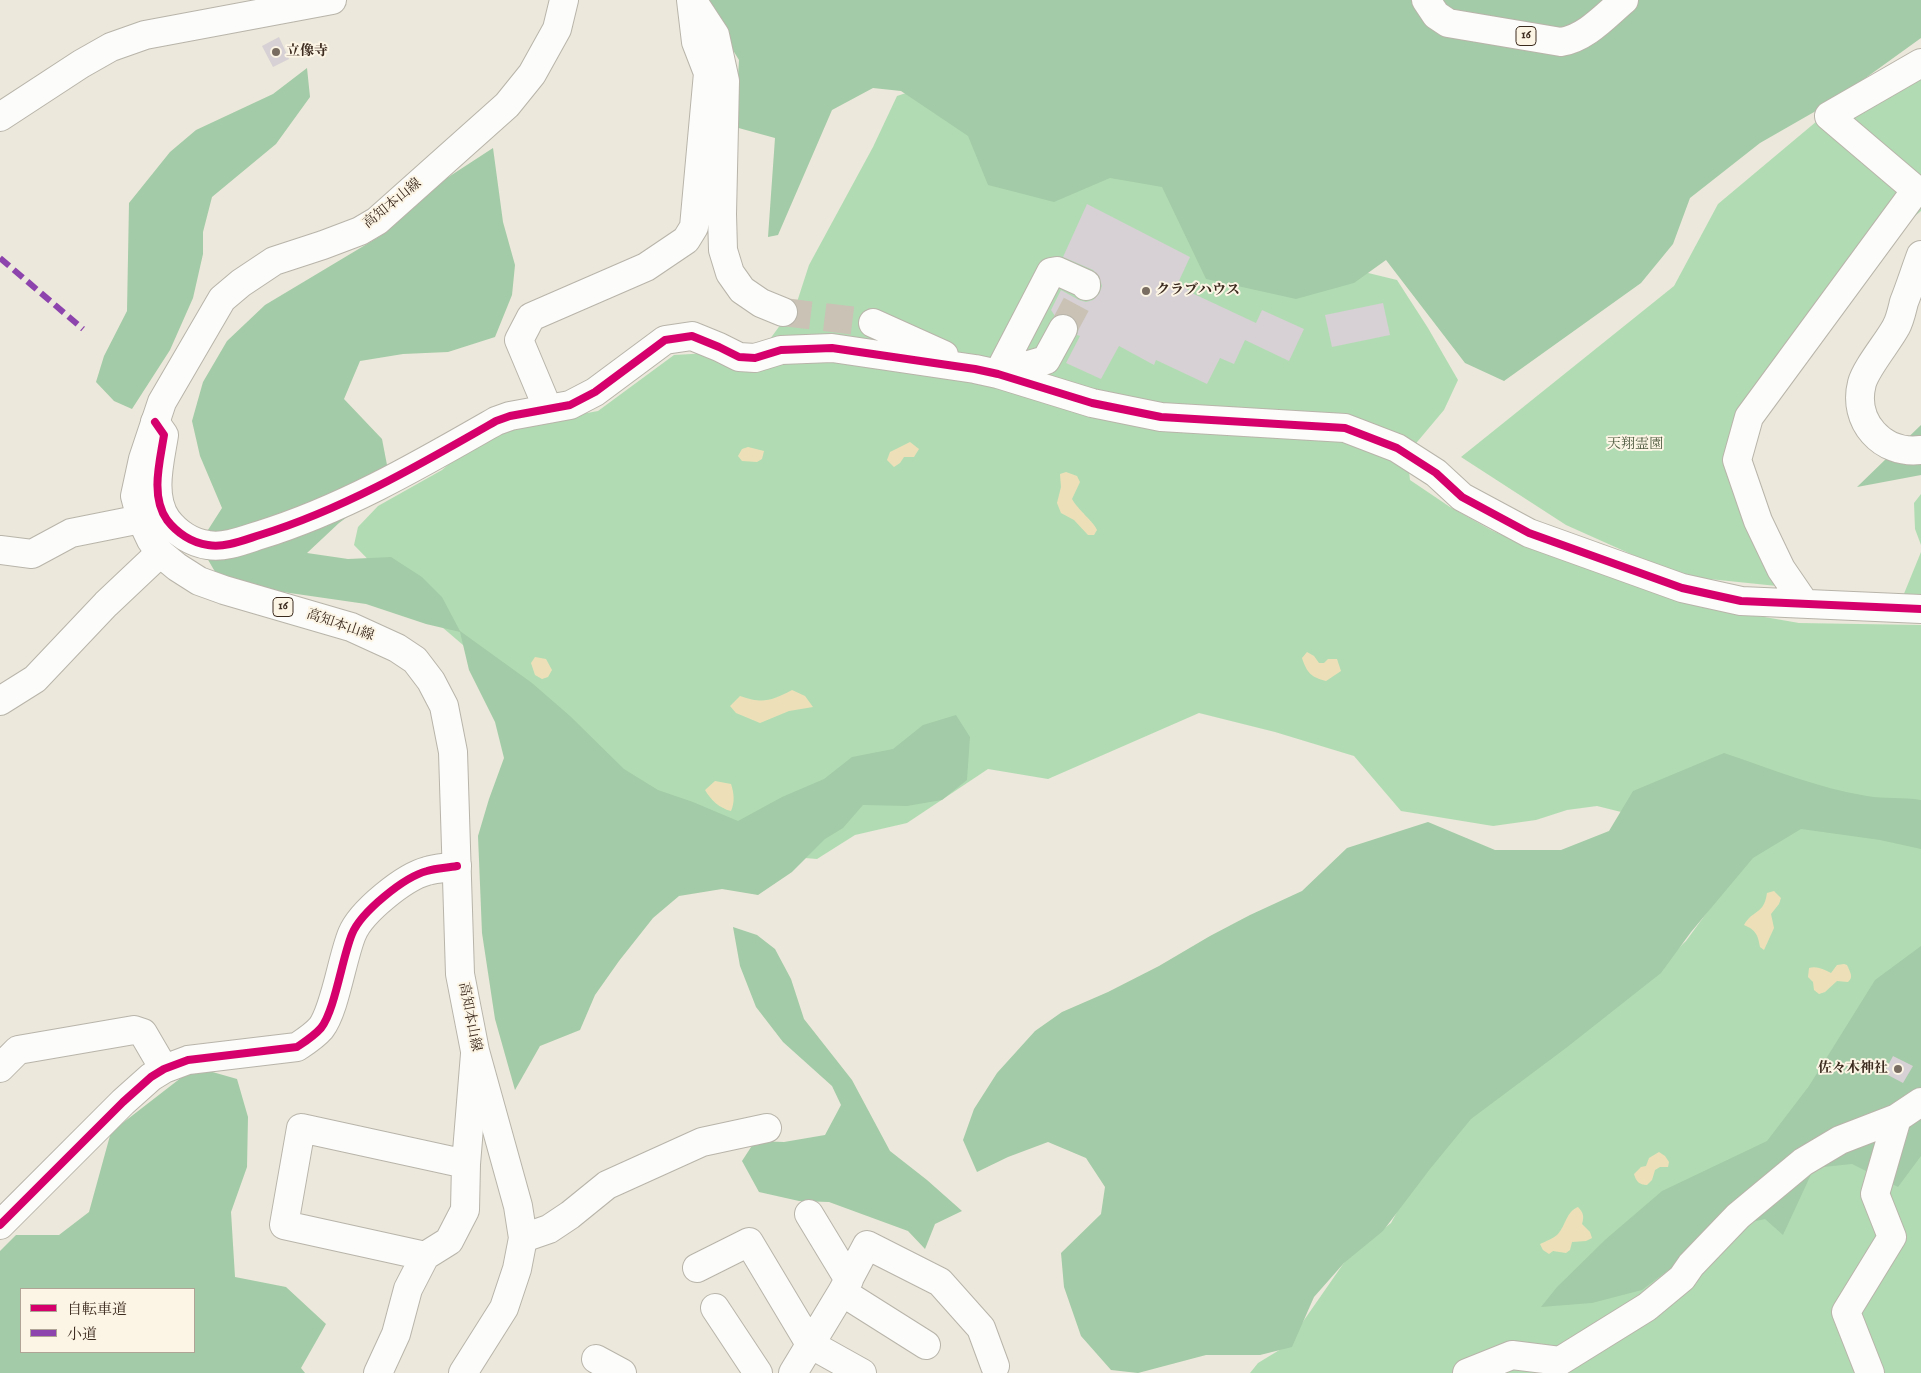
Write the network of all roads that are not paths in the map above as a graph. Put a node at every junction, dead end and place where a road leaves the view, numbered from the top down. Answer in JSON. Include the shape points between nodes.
{"nodes":[{"id":1,"x":332,"y":0,"type":"edge"},
{"id":2,"x":564,"y":0,"type":"edge"},
{"id":3,"x":692,"y":0,"type":"edge"},
{"id":4,"x":1426,"y":0,"type":"edge"},
{"id":5,"x":1624,"y":0,"type":"edge"},
{"id":6,"x":1921,"y":63,"type":"edge"},
{"id":7,"x":0,"y":117,"type":"edge"},
{"id":8,"x":1921,"y":256,"type":"edge"},
{"id":9,"x":1086,"y":286,"type":"dead end"},
{"id":10,"x":783,"y":312,"type":"tunnel mouth"},
{"id":11,"x":1030,"y":315,"type":"junction"},
{"id":12,"x":873,"y":323,"type":"tunnel mouth"},
{"id":13,"x":987,"y":371,"type":"junction"},
{"id":14,"x":548,"y":410,"type":"junction"},
{"id":15,"x":155,"y":422,"type":"junction"},
{"id":16,"x":1921,"y":450,"type":"edge"},
{"id":17,"x":141,"y":520,"type":"junction"},
{"id":18,"x":0,"y":550,"type":"edge"},
{"id":19,"x":160,"y":553,"type":"junction"},
{"id":20,"x":1805,"y":604,"type":"junction"},
{"id":21,"x":1921,"y":609,"type":"edge"},
{"id":22,"x":0,"y":701,"type":"edge"},
{"id":23,"x":457,"y":866,"type":"junction"},
{"id":24,"x":475,"y":1051,"type":"junction"},
{"id":25,"x":0,"y":1068,"type":"edge"},
{"id":26,"x":164,"y":1069,"type":"junction"},
{"id":27,"x":1921,"y":1102,"type":"edge"},
{"id":28,"x":1897,"y":1118,"type":"junction"},
{"id":29,"x":767,"y":1128,"type":"dead end"},
{"id":30,"x":466,"y":1164,"type":"junction"},
{"id":31,"x":809,"y":1214,"type":"dead end"},
{"id":32,"x":0,"y":1226,"type":"edge"},
{"id":33,"x":523,"y":1238,"type":"junction"},
{"id":34,"x":425,"y":1256,"type":"junction"},
{"id":35,"x":697,"y":1268,"type":"dead end"},
{"id":36,"x":845,"y":1286,"type":"junction"},
{"id":37,"x":715,"y":1308,"type":"dead end"},
{"id":38,"x":810,"y":1344,"type":"junction"},
{"id":39,"x":926,"y":1345,"type":"dead end"},
{"id":40,"x":596,"y":1359,"type":"dead end"},
{"id":41,"x":995,"y":1366,"type":"dead end"},
{"id":42,"x":1560,"y":1367,"type":"edge"},
{"id":43,"x":378,"y":1373,"type":"edge"},
{"id":44,"x":463,"y":1373,"type":"edge"},
{"id":45,"x":622,"y":1373,"type":"edge"},
{"id":46,"x":758,"y":1373,"type":"edge"},
{"id":47,"x":793,"y":1373,"type":"edge"},
{"id":48,"x":862,"y":1373,"type":"edge"},
{"id":49,"x":1467,"y":1373,"type":"edge"},
{"id":50,"x":1870,"y":1373,"type":"edge"}],
"edges":[{"from":1,"to":7,"type":"street","via":[[145,35],[82,64]]},
{"from":2,"to":15,"type":"street","name":"高知本山線","number":"16","via":[[557,28],[542,56],[507,105],[384,215],[360,231],[274,261],[222,299],[162,402]]},
{"from":3,"to":10,"type":"street","via":[[715,35],[725,81],[722,214],[725,257],[730,273],[742,290]]},
{"from":3,"to":14,"type":"street","via":[[696,42],[708,73],[694,227],[686,240],[646,267],[532,317],[519,340]]},
{"from":4,"to":5,"type":"street","number":"16","via":[[1436,15],[1448,23],[1561,42],[1582,35]]},
{"from":6,"to":20,"type":"street","via":[[1829,116],[1916,190],[1749,417],[1737,460],[1758,521],[1780,569]]},
{"from":8,"to":16,"type":"street","via":[[1896,327],[1862,381],[1860,402],[1868,427],[1887,445]]},
{"from":9,"to":11,"type":"street","via":[[1057,270],[1051,272]]},
{"from":11,"to":13,"type":"street"},
{"from":11,"to":13,"type":"street","via":[[1063,331],[1046,360]]},
{"from":12,"to":13,"type":"street"},
{"from":13,"to":14,"type":"street","via":[[832,348],[781,350],[755,358],[739,357],[692,336],[664,340],[595,392],[570,405]]},
{"from":13,"to":20,"type":"street","via":[[1092,403],[1161,417],[1345,428],[1397,448],[1436,473],[1462,497],[1529,533],[1682,588],[1741,601]]},
{"from":14,"to":15,"type":"street","via":[[496,421],[407,472],[276,530],[236,543],[209,546],[190,540],[166,519],[159,501],[158,478],[164,435]]},
{"from":15,"to":17,"type":"street","name":"高知本山線","number":"16","via":[[135,496]]},
{"from":17,"to":18,"type":"street","via":[[71,533],[32,554]]},
{"from":17,"to":19,"type":"street","name":"高知本山線","number":"16"},
{"from":19,"to":22,"type":"street","via":[[35,678]]},
{"from":19,"to":23,"type":"street","name":"高知本山線","number":"16","via":[[199,580],[352,627],[415,660],[444,706],[453,752]]},
{"from":20,"to":21,"type":"street"},
{"from":23,"to":24,"type":"street","name":"高知本山線","number":"16","via":[[460,974]]},
{"from":23,"to":26,"type":"street","via":[[426,871],[395,888],[368,911],[353,932],[322,1026],[310,1038],[297,1047],[188,1060]]},
{"from":24,"to":30,"type":"street"},
{"from":24,"to":33,"type":"street","name":"高知本山線","number":"16","via":[[518,1206]]},
{"from":25,"to":26,"type":"street","via":[[18,1050],[134,1030],[144,1034]]},
{"from":26,"to":32,"type":"street","via":[[123,1102]]},
{"from":27,"to":28,"type":"street"},
{"from":28,"to":42,"type":"street","via":[[1840,1140],[1803,1162],[1738,1216],[1682,1278],[1647,1307]]},
{"from":28,"to":50,"type":"street","via":[[1875,1194],[1892,1237],[1846,1312]]},
{"from":29,"to":33,"type":"street","via":[[702,1142],[607,1185],[570,1216]]},
{"from":30,"to":34,"type":"street","via":[[465,1210],[449,1242]]},
{"from":30,"to":34,"type":"street","via":[[301,1128],[284,1226]]},
{"from":31,"to":36,"type":"street"},
{"from":33,"to":44,"type":"street","name":"高知本山線","number":"16","via":[[504,1308]]},
{"from":34,"to":43,"type":"street","via":[[408,1289],[396,1334]]},
{"from":35,"to":38,"type":"street","via":[[749,1242]]},
{"from":36,"to":38,"type":"street"},
{"from":36,"to":39,"type":"street"},
{"from":36,"to":41,"type":"street","via":[[867,1245],[940,1282],[981,1328]]},
{"from":37,"to":46,"type":"street"},
{"from":38,"to":47,"type":"street"},
{"from":38,"to":48,"type":"street"},
{"from":40,"to":45,"type":"street"},
{"from":42,"to":49,"type":"street","via":[[1512,1355]]}]}
